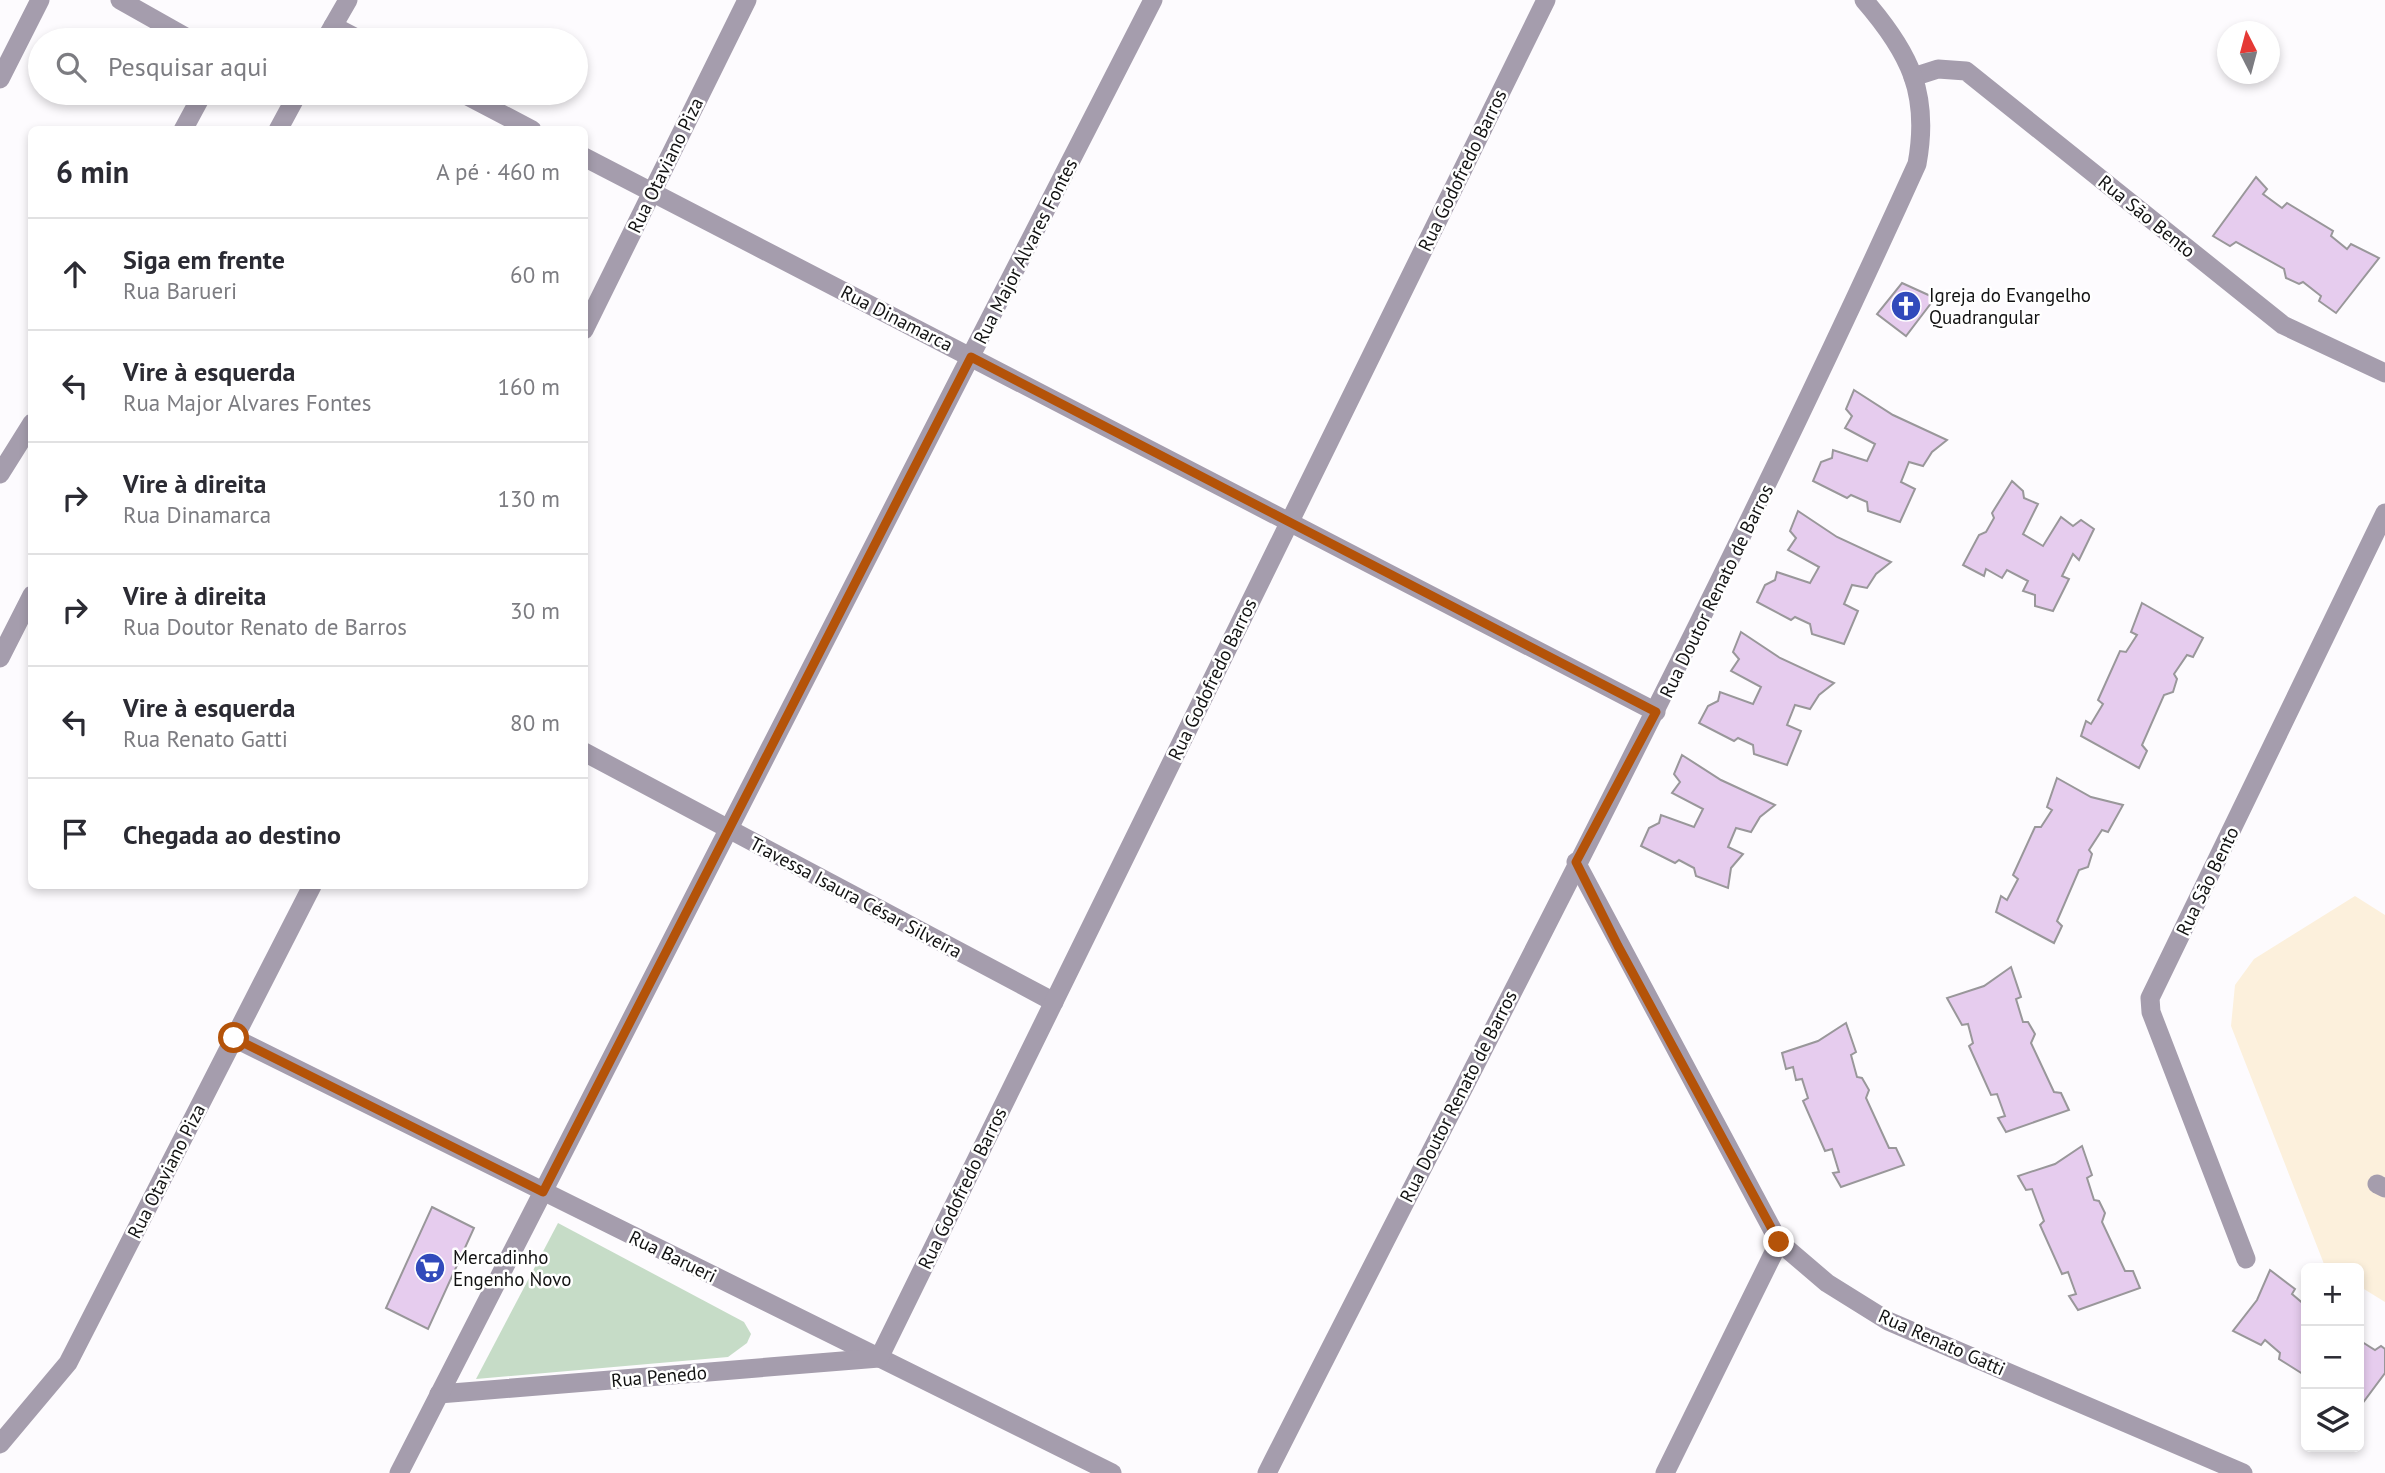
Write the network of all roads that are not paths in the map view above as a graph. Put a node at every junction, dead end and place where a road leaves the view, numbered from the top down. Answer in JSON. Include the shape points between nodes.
{"nodes":[{"id":1,"x":40,"y":0,"type":"edge"},
{"id":2,"x":120,"y":0,"type":"edge"},
{"id":3,"x":348,"y":0,"type":"edge"},
{"id":4,"x":747,"y":0,"type":"edge"},
{"id":5,"x":1153,"y":0,"type":"edge"},
{"id":6,"x":1546,"y":0,"type":"edge"},
{"id":7,"x":1864,"y":0,"type":"edge"},
{"id":8,"x":170,"y":28,"type":"edge"},
{"id":9,"x":332,"y":28,"type":"edge"},
{"id":10,"x":1913,"y":77,"type":"junction"},
{"id":11,"x":0,"y":79,"type":"edge"},
{"id":12,"x":197,"y":105,"type":"edge"},
{"id":13,"x":292,"y":105,"type":"edge"},
{"id":14,"x":484,"y":105,"type":"edge"},
{"id":15,"x":185,"y":126,"type":"edge"},
{"id":16,"x":280,"y":126,"type":"edge"},
{"id":17,"x":524,"y":126,"type":"edge"},
{"id":18,"x":588,"y":159,"type":"edge"},
{"id":19,"x":651,"y":191,"type":"junction"},
{"id":20,"x":588,"y":322,"type":"edge"},
{"id":21,"x":971,"y":357,"type":"junction"},
{"id":22,"x":2385,"y":373,"type":"edge"},
{"id":23,"x":28,"y":427,"type":"edge"},
{"id":24,"x":6,"y":451,"type":"edge"},
{"id":25,"x":0,"y":474,"type":"edge"},
{"id":26,"x":2385,"y":513,"type":"edge"},
{"id":27,"x":1289,"y":522,"type":"junction"},
{"id":28,"x":28,"y":603,"type":"edge"},
{"id":29,"x":0,"y":657,"type":"edge"},
{"id":30,"x":1656,"y":712,"type":"junction"},
{"id":31,"x":588,"y":754,"type":"edge"},
{"id":32,"x":729,"y":829,"type":"junction"},
{"id":33,"x":1576,"y":862,"type":"junction"},
{"id":34,"x":310,"y":889,"type":"edge"},
{"id":35,"x":1054,"y":1002,"type":"junction"},
{"id":36,"x":234,"y":1038,"type":"junction"},
{"id":37,"x":543,"y":1192,"type":"junction"},
{"id":38,"x":1779,"y":1242,"type":"junction"},
{"id":39,"x":2246,"y":1259,"type":"dead end"},
{"id":40,"x":879,"y":1358,"type":"junction"},
{"id":41,"x":439,"y":1394,"type":"junction"},
{"id":42,"x":0,"y":1444,"type":"edge"},
{"id":43,"x":399,"y":1473,"type":"edge"},
{"id":44,"x":1112,"y":1473,"type":"edge"},
{"id":45,"x":1267,"y":1473,"type":"edge"},
{"id":46,"x":1665,"y":1473,"type":"edge"},
{"id":47,"x":2244,"y":1473,"type":"edge"}],
"edges":[{"from":1,"to":11,"type":"street"},
{"from":2,"to":8,"type":"street"},
{"from":3,"to":9,"type":"street"},
{"from":4,"to":19,"type":"street","name":"Rua Otaviano Piza"},
{"from":5,"to":21,"type":"street","name":"Rua Major Alvares Fontes"},
{"from":6,"to":27,"type":"street","name":"Rua Godofredo Barros"},
{"from":7,"to":10,"type":"street","name":"Rua Doutor Renato de Barros","via":[[1906,57]]},
{"from":10,"to":22,"type":"street","name":"Rua São Bento","via":[[1938,69],[1966,71],[2283,325]]},
{"from":10,"to":30,"type":"street","name":"Rua Doutor Renato de Barros","via":[[1923,131],[1917,164],[1767,490]]},
{"from":12,"to":15,"type":"street"},
{"from":13,"to":16,"type":"street"},
{"from":14,"to":17,"type":"street"},
{"from":18,"to":19,"type":"street","name":"Rua Dinamarca"},
{"from":19,"to":20,"type":"street","name":"Rua Otaviano Piza"},
{"from":19,"to":21,"type":"street","name":"Rua Dinamarca"},
{"from":21,"to":27,"type":"street","name":"Rua Dinamarca"},
{"from":21,"to":32,"type":"street","name":"Rua Major Alvares Fontes"},
{"from":23,"to":24,"type":"street"},
{"from":24,"to":25,"type":"street"},
{"from":26,"to":39,"type":"street","name":"Rua São Bento","via":[[2150,998],[2151,1012]]},
{"from":27,"to":30,"type":"street","name":"Rua Dinamarca"},
{"from":27,"to":35,"type":"street","name":"Rua Godofredo Barros"},
{"from":28,"to":29,"type":"street"},
{"from":30,"to":33,"type":"street","name":"Rua Doutor Renato de Barros"},
{"from":31,"to":32,"type":"street","name":"Travessa Isaura César Silveira"},
{"from":32,"to":35,"type":"street","name":"Travessa Isaura César Silveira"},
{"from":32,"to":37,"type":"street","name":"Rua Major Alvares Fontes"},
{"from":33,"to":38,"type":"street","name":"Rua Renato Gatti"},
{"from":33,"to":45,"type":"street","name":"Rua Doutor Renato de Barros"},
{"from":34,"to":36,"type":"street","name":"Rua Otaviano Piza"},
{"from":35,"to":40,"type":"street","name":"Rua Godofredo Barros"},
{"from":36,"to":37,"type":"street","name":"Rua Barueri"},
{"from":36,"to":42,"type":"street","name":"Rua Otaviano Piza","via":[[68,1363]]},
{"from":37,"to":40,"type":"street","name":"Rua Barueri"},
{"from":37,"to":41,"type":"street","name":"Rua Major Alvares Fontes"},
{"from":38,"to":46,"type":"street"},
{"from":38,"to":47,"type":"street","name":"Rua Renato Gatti","via":[[1827,1283],[1888,1321]]},
{"from":40,"to":41,"type":"street","name":"Rua Penedo"},
{"from":40,"to":44,"type":"street","name":"Rua Barueri"},
{"from":41,"to":43,"type":"street","name":"Rua Major Alvares Fontes"}]}
